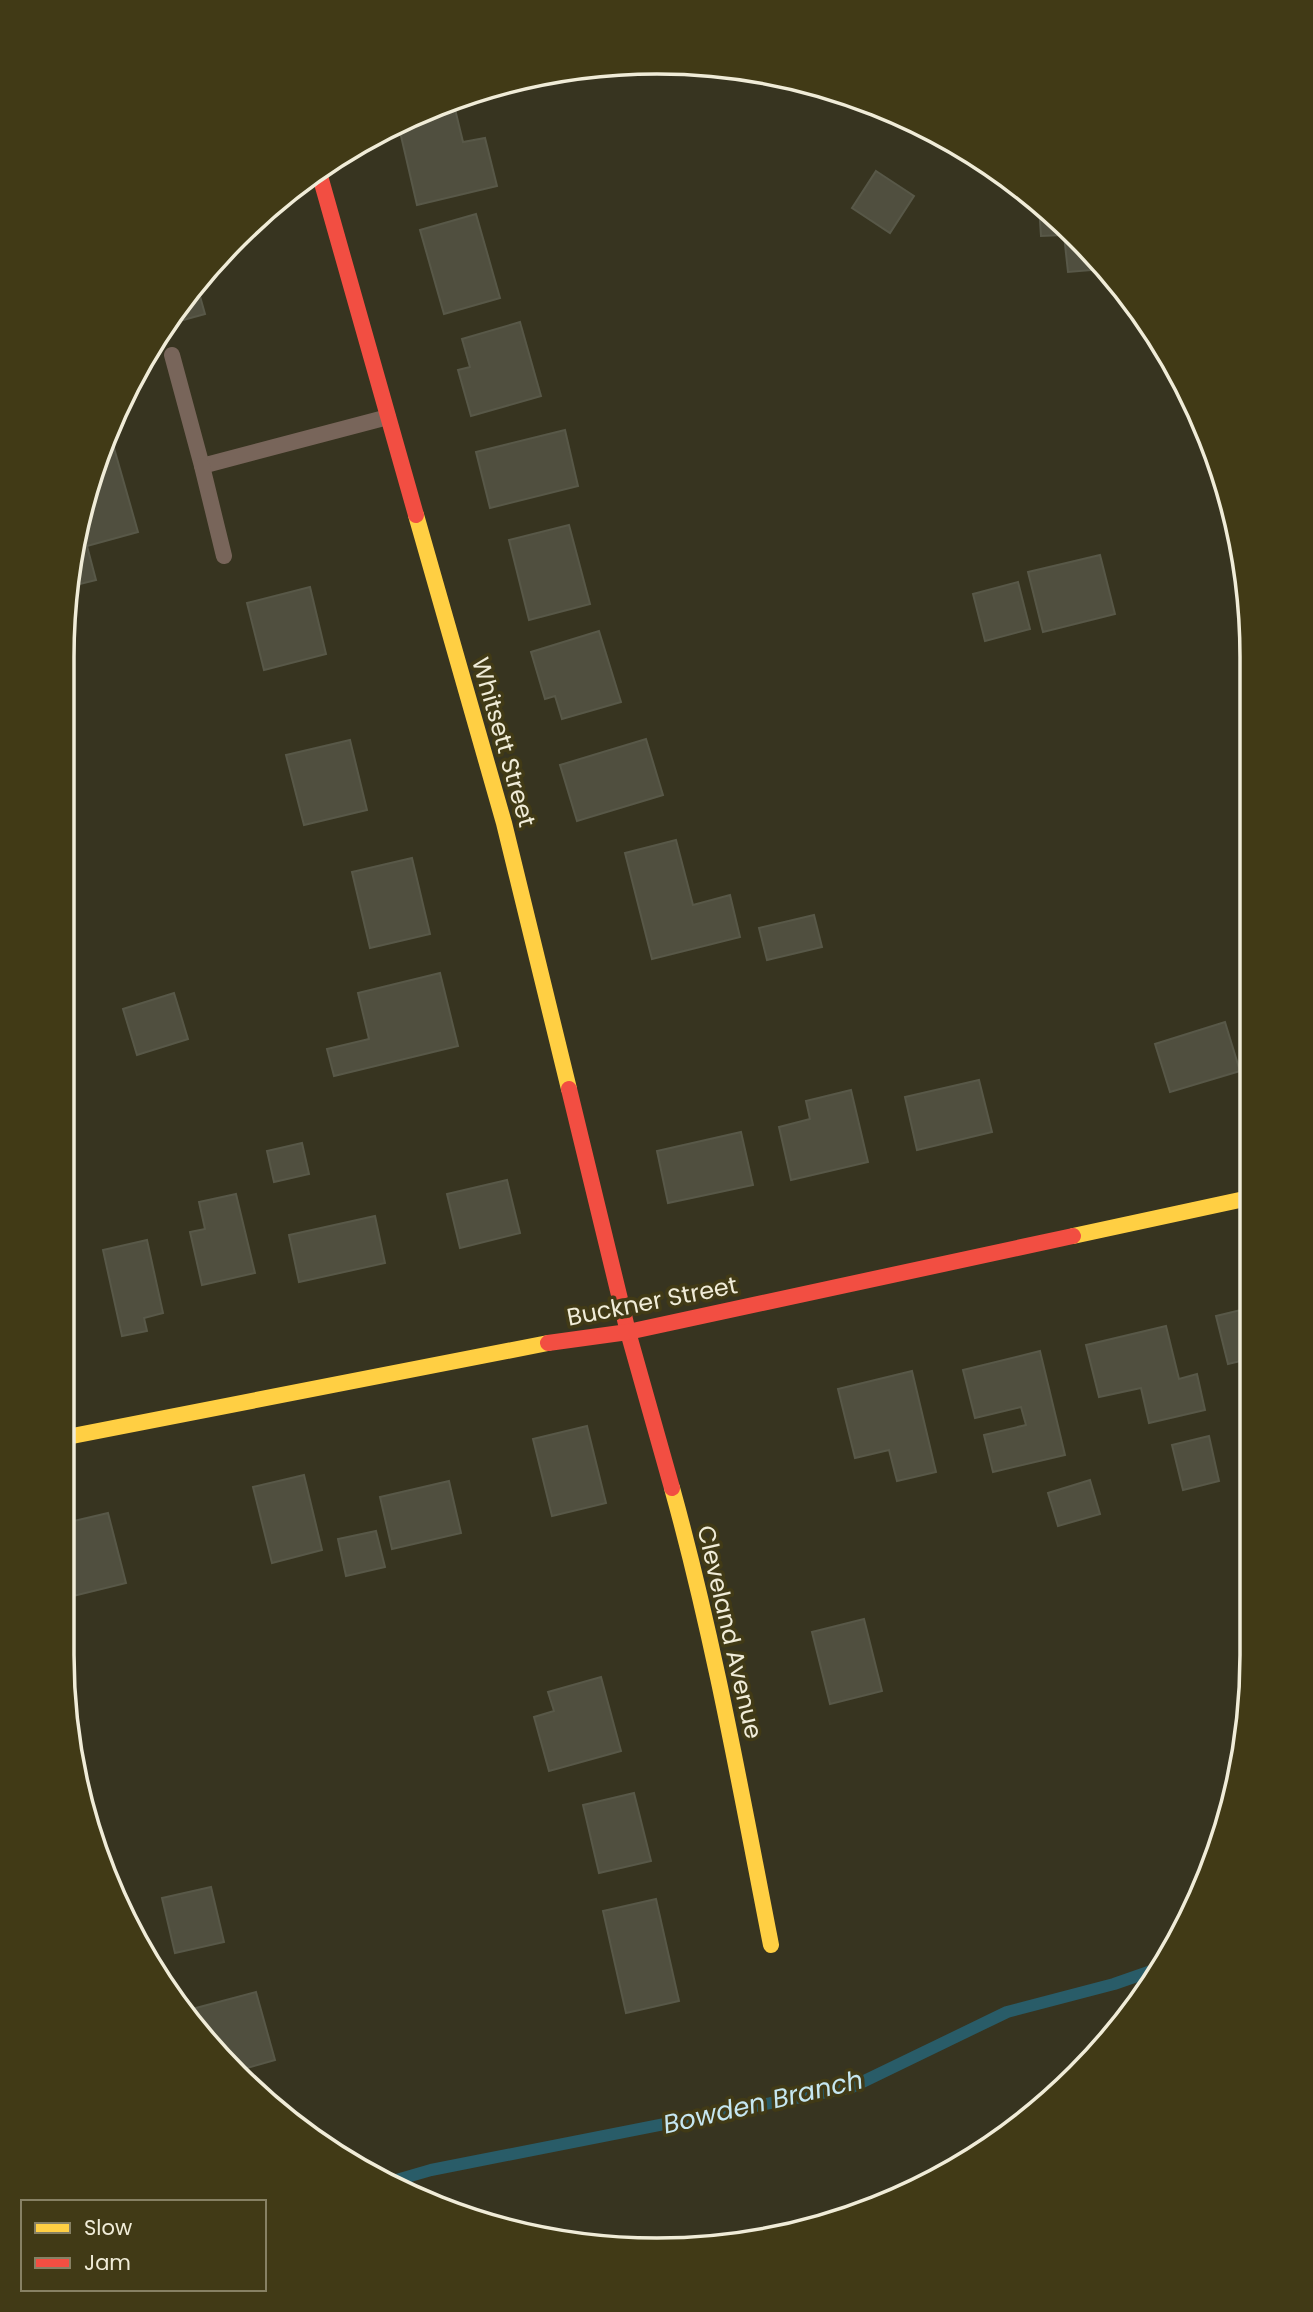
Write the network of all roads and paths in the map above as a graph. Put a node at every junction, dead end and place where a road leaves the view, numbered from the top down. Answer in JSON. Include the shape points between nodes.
{"nodes":[{"id":1,"x":321,"y":180,"type":"edge"},
{"id":2,"x":172,"y":355,"type":"dead end"},
{"id":3,"x":388,"y":417,"type":"junction"},
{"id":4,"x":202,"y":466,"type":"junction"},
{"id":5,"x":224,"y":556,"type":"dead end"},
{"id":6,"x":1240,"y":1200,"type":"edge"},
{"id":7,"x":628,"y":1332,"type":"junction"},
{"id":8,"x":74,"y":1436,"type":"edge"},
{"id":9,"x":771,"y":1945,"type":"dead end"}],
"edges":[{"from":1,"to":3,"type":"street","name":"Whitsett Street"},
{"from":2,"to":4,"type":"lane"},
{"from":3,"to":4,"type":"lane"},
{"from":3,"to":7,"type":"street","name":"Whitsett Street","via":[[504,823]]},
{"from":4,"to":5,"type":"lane"},
{"from":6,"to":7,"type":"street","name":"Buckner Street"},
{"from":7,"to":8,"type":"street","name":"Buckner Street","via":[[531,1345]]},
{"from":7,"to":9,"type":"street","name":"Cleveland Avenue","via":[[695,1568]]}]}
